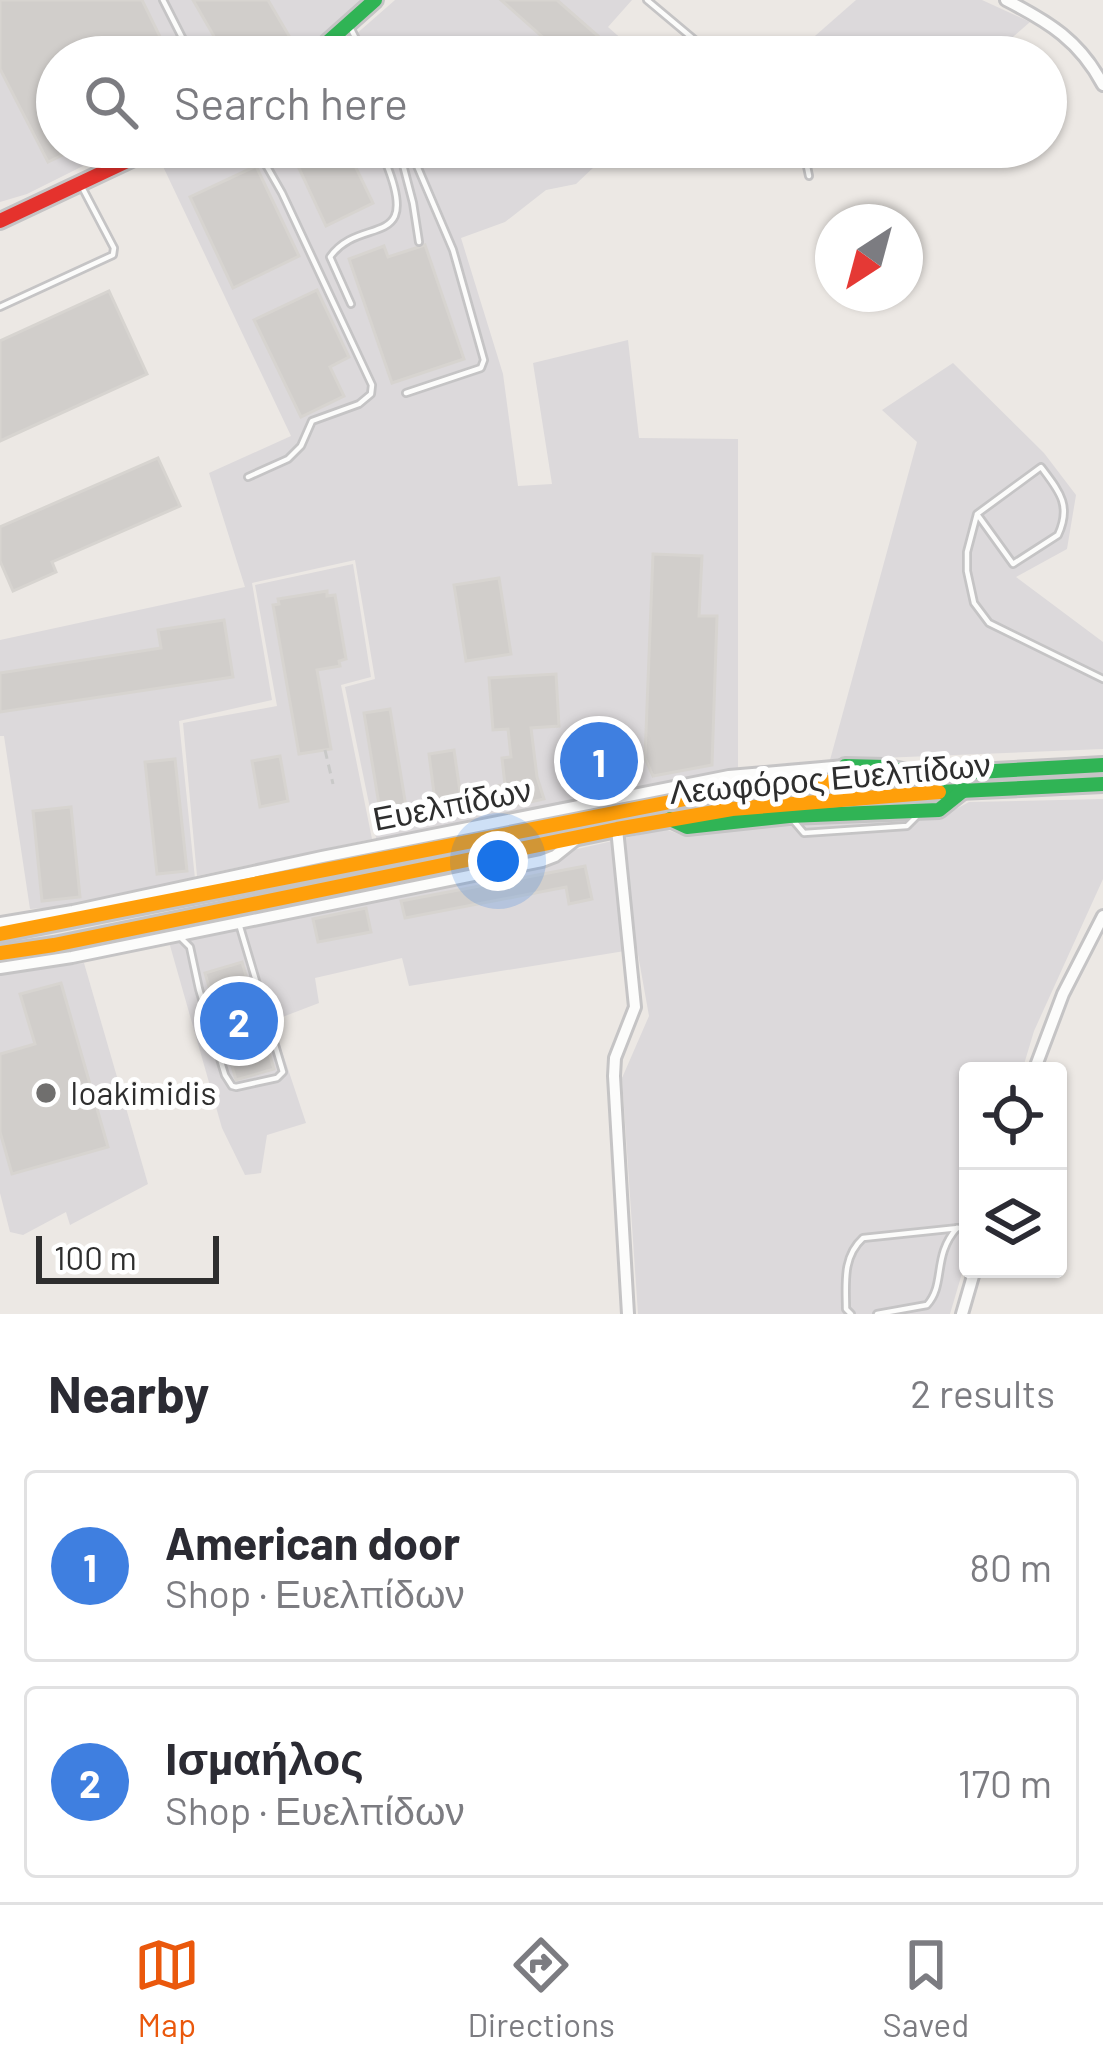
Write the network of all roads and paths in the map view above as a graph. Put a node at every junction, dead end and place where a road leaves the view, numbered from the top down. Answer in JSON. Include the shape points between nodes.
{"nodes":[{"id":1,"x":163,"y":0,"type":"edge"},
{"id":2,"x":375,"y":0,"type":"edge"},
{"id":3,"x":647,"y":0,"type":"edge"},
{"id":4,"x":1006,"y":0,"type":"edge"},
{"id":5,"x":348,"y":24,"type":"junction"},
{"id":6,"x":181,"y":36,"type":"edge"},
{"id":7,"x":335,"y":36,"type":"edge"},
{"id":8,"x":354,"y":36,"type":"edge"},
{"id":9,"x":690,"y":36,"type":"edge"},
{"id":10,"x":1066,"y":36,"type":"edge"},
{"id":11,"x":1067,"y":36,"type":"edge"},
{"id":12,"x":1103,"y":85,"type":"edge"},
{"id":13,"x":113,"y":168,"type":"edge"},
{"id":14,"x":268,"y":168,"type":"edge"},
{"id":15,"x":388,"y":168,"type":"edge"},
{"id":16,"x":404,"y":168,"type":"edge"},
{"id":17,"x":419,"y":168,"type":"edge"},
{"id":18,"x":807,"y":168,"type":"edge"},
{"id":19,"x":809,"y":176,"type":"dead end"},
{"id":20,"x":80,"y":184,"type":"junction"},
{"id":21,"x":0,"y":221,"type":"edge"},
{"id":22,"x":419,"y":242,"type":"dead end"},
{"id":23,"x":351,"y":304,"type":"dead end"},
{"id":24,"x":0,"y":307,"type":"edge"},
{"id":25,"x":406,"y":393,"type":"dead end"},
{"id":26,"x":248,"y":477,"type":"dead end"},
{"id":27,"x":976,"y":514,"type":"junction"},
{"id":28,"x":1103,"y":679,"type":"edge"},
{"id":29,"x":325,"y":750,"type":"dead end"},
{"id":30,"x":1103,"y":765,"type":"edge"},
{"id":31,"x":333,"y":784,"type":"dead end"},
{"id":32,"x":1103,"y":784,"type":"edge"},
{"id":33,"x":964,"y":790,"type":"junction"},
{"id":34,"x":831,"y":807,"type":"junction"},
{"id":35,"x":922,"y":810,"type":"junction"},
{"id":36,"x":789,"y":816,"type":"junction"},
{"id":37,"x":670,"y":819,"type":"junction"},
{"id":38,"x":616,"y":829,"type":"junction"},
{"id":39,"x":578,"y":838,"type":"junction"},
{"id":40,"x":134,"y":903,"type":"junction"},
{"id":41,"x":1103,"y":916,"type":"edge"},
{"id":42,"x":0,"y":922,"type":"edge"},
{"id":43,"x":238,"y":922,"type":"junction"},
{"id":44,"x":176,"y":927,"type":"junction"},
{"id":45,"x":0,"y":934,"type":"edge"},
{"id":46,"x":0,"y":953,"type":"edge"},
{"id":47,"x":0,"y":968,"type":"edge"},
{"id":48,"x":1037,"y":1062,"type":"edge"},
{"id":49,"x":957,"y":1228,"type":"joint"},
{"id":50,"x":972,"y":1278,"type":"edge"},
{"id":51,"x":628,"y":1314,"type":"edge"},
{"id":52,"x":851,"y":1314,"type":"edge"},
{"id":53,"x":877,"y":1314,"type":"edge"},
{"id":54,"x":962,"y":1314,"type":"edge"}],
"edges":[{"from":1,"to":6,"type":"lane"},
{"from":2,"to":5,"type":"main road"},
{"from":3,"to":9,"type":"lane"},
{"from":4,"to":10,"type":"street"},
{"from":5,"to":7,"type":"main road"},
{"from":5,"to":8,"type":"lane"},
{"from":11,"to":12,"type":"street"},
{"from":13,"to":20,"type":"main road"},
{"from":14,"to":26,"type":"lane","via":[[372,386],[359,404],[312,421],[287,458]]},
{"from":15,"to":23,"type":"lane","via":[[396,214],[330,256]]},
{"from":16,"to":22,"type":"lane"},
{"from":17,"to":25,"type":"lane","via":[[453,250],[484,360],[481,368]]},
{"from":18,"to":19,"type":"lane"},
{"from":20,"to":21,"type":"main road"},
{"from":20,"to":24,"type":"lane","via":[[113,255]]},
{"from":27,"to":27,"type":"lane","via":[[1041,467],[1065,508],[1058,535],[1013,564]]},
{"from":27,"to":28,"type":"lane","via":[[967,571],[980,615]]},
{"from":29,"to":31,"type":"path"},
{"from":30,"to":40,"type":"main road","name":"Λεωφόρος Ευελπίδων","via":[[730,783]]},
{"from":32,"to":33,"type":"main road","name":"Λεωφόρος Ευελπίδων"},
{"from":33,"to":34,"type":"main road","name":"Λεωφόρος Ευελπίδων"},
{"from":33,"to":35,"type":"main road","via":[[939,810]]},
{"from":34,"to":35,"type":"main road"},
{"from":34,"to":36,"type":"main road"},
{"from":34,"to":37,"type":"main road","name":"Λεωφόρος Ευελπίδων","via":[[733,808]]},
{"from":35,"to":36,"type":"lane","via":[[907,826],[804,833]]},
{"from":36,"to":37,"type":"main road","via":[[687,827]]},
{"from":37,"to":38,"type":"main road","name":"Λεωφόρος Ευελπίδων"},
{"from":38,"to":39,"type":"main road","name":"Λεωφόρος Ευελπίδων"},
{"from":38,"to":51,"type":"street","via":[[635,1007],[614,1076]]},
{"from":39,"to":43,"type":"street","via":[[542,861]]},
{"from":39,"to":44,"type":"main road","name":"Λεωφόρος Ευελπίδων"},
{"from":40,"to":42,"type":"street"},
{"from":40,"to":45,"type":"main road","name":"Λεωφόρος Ευελπίδων"},
{"from":41,"to":48,"type":"street"},
{"from":43,"to":44,"type":"street"},
{"from":43,"to":44,"type":"lane","via":[[283,1072],[236,1088],[225,1076],[190,947]]},
{"from":44,"to":46,"type":"main road","name":"Λεωφόρος Ευελπίδων"},
{"from":44,"to":47,"type":"street"},
{"from":49,"to":52,"type":"lane","via":[[863,1238],[845,1271]]},
{"from":49,"to":53,"type":"lane","via":[[942,1248],[932,1300]]},
{"from":50,"to":54,"type":"street"}]}
